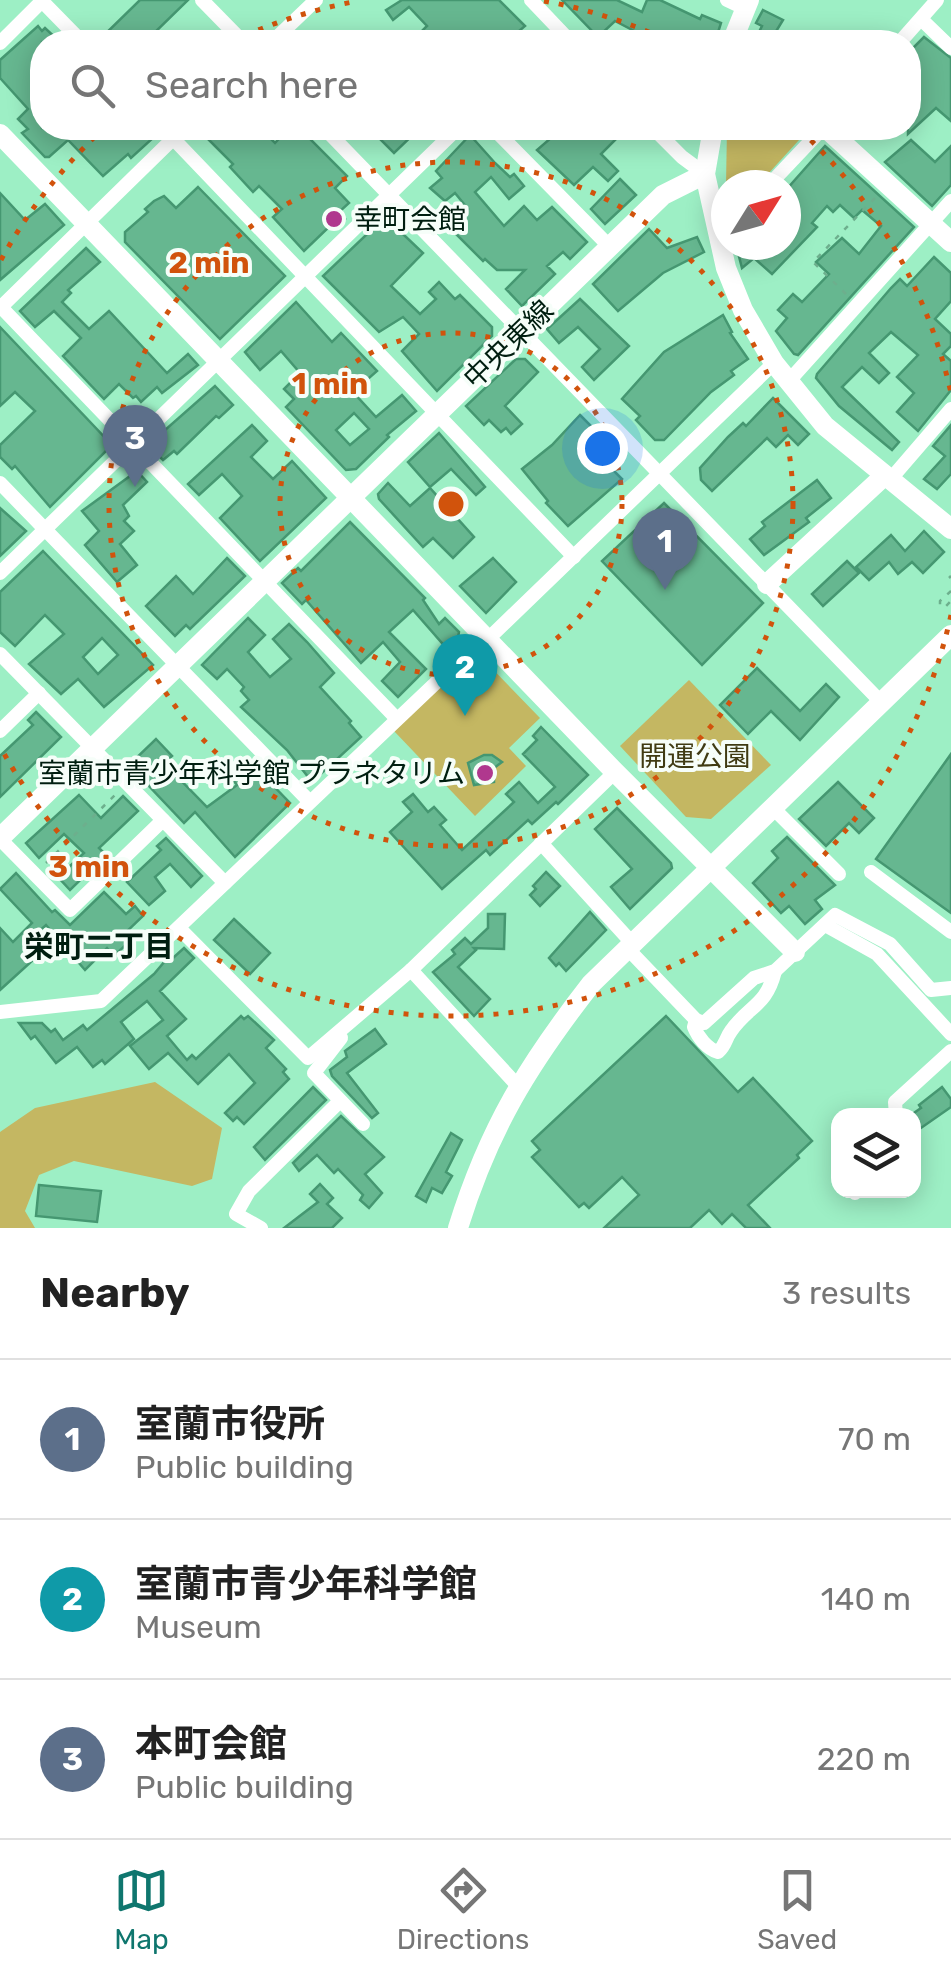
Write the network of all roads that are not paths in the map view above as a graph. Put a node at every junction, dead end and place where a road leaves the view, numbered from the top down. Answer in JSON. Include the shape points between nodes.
{"nodes":[{"id":1,"x":42,"y":0,"type":"edge"},
{"id":2,"x":202,"y":0,"type":"edge"},
{"id":3,"x":316,"y":0,"type":"edge"},
{"id":4,"x":531,"y":0,"type":"edge"},
{"id":5,"x":937,"y":0,"type":"edge"},
{"id":6,"x":740,"y":3,"type":"edge"},
{"id":7,"x":921,"y":18,"type":"junction"},
{"id":8,"x":71,"y":30,"type":"edge"},
{"id":9,"x":231,"y":30,"type":"edge"},
{"id":10,"x":285,"y":30,"type":"edge"},
{"id":11,"x":559,"y":30,"type":"edge"},
{"id":12,"x":734,"y":30,"type":"edge"},
{"id":13,"x":910,"y":30,"type":"edge"},
{"id":14,"x":0,"y":43,"type":"edge"},
{"id":15,"x":951,"y":48,"type":"edge"},
{"id":16,"x":0,"y":134,"type":"edge"},
{"id":17,"x":164,"y":140,"type":"edge"},
{"id":18,"x":181,"y":140,"type":"edge"},
{"id":19,"x":336,"y":140,"type":"edge"},
{"id":20,"x":446,"y":140,"type":"edge"},
{"id":21,"x":505,"y":140,"type":"edge"},
{"id":22,"x":665,"y":140,"type":"edge"},
{"id":23,"x":711,"y":140,"type":"edge"},
{"id":24,"x":813,"y":140,"type":"edge"},
{"id":25,"x":838,"y":140,"type":"edge"},
{"id":26,"x":784,"y":170,"type":"edge"},
{"id":27,"x":706,"y":174,"type":"junction"},
{"id":28,"x":711,"y":192,"type":"edge"},
{"id":29,"x":389,"y":195,"type":"junction"},
{"id":30,"x":951,"y":201,"type":"edge"},
{"id":31,"x":86,"y":223,"type":"junction"},
{"id":32,"x":931,"y":224,"type":"junction"},
{"id":33,"x":951,"y":242,"type":"edge"},
{"id":34,"x":609,"y":246,"type":"junction"},
{"id":35,"x":725,"y":260,"type":"edge"},
{"id":36,"x":305,"y":277,"type":"junction"},
{"id":37,"x":0,"y":307,"type":"edge"},
{"id":38,"x":521,"y":330,"type":"junction"},
{"id":39,"x":218,"y":361,"type":"junction"},
{"id":40,"x":774,"y":363,"type":"junction"},
{"id":41,"x":788,"y":382,"type":"junction"},
{"id":42,"x":951,"y":410,"type":"edge"},
{"id":43,"x":436,"y":414,"type":"junction"},
{"id":44,"x":133,"y":444,"type":"junction"},
{"id":45,"x":661,"y":474,"type":"junction"},
{"id":46,"x":886,"y":479,"type":"junction"},
{"id":47,"x":0,"y":483,"type":"edge"},
{"id":48,"x":350,"y":497,"type":"junction"},
{"id":49,"x":44,"y":529,"type":"junction"},
{"id":50,"x":951,"y":529,"type":"edge"},
{"id":51,"x":574,"y":557,"type":"junction"},
{"id":52,"x":0,"y":572,"type":"edge"},
{"id":53,"x":264,"y":580,"type":"junction"},
{"id":54,"x":767,"y":584,"type":"junction"},
{"id":55,"x":951,"y":635,"type":"edge"},
{"id":56,"x":486,"y":639,"type":"junction"},
{"id":57,"x":0,"y":654,"type":"edge"},
{"id":58,"x":178,"y":663,"type":"junction"},
{"id":59,"x":39,"y":694,"type":"junction"},
{"id":60,"x":880,"y":701,"type":"junction"},
{"id":61,"x":396,"y":718,"type":"junction"},
{"id":62,"x":0,"y":732,"type":"edge"},
{"id":63,"x":93,"y":748,"type":"junction"},
{"id":64,"x":615,"y":772,"type":"junction"},
{"id":65,"x":309,"y":801,"type":"junction"},
{"id":66,"x":772,"y":807,"type":"junction"},
{"id":67,"x":162,"y":820,"type":"junction"},
{"id":68,"x":0,"y":839,"type":"edge"},
{"id":69,"x":541,"y":843,"type":"junction"},
{"id":70,"x":710,"y":868,"type":"junction"},
{"id":71,"x":871,"y":872,"type":"dead end"},
{"id":72,"x":839,"y":874,"type":"dead end"},
{"id":73,"x":225,"y":884,"type":"junction"},
{"id":74,"x":825,"y":925,"type":"junction"},
{"id":75,"x":180,"y":929,"type":"junction"},
{"id":76,"x":951,"y":932,"type":"edge"},
{"id":77,"x":630,"y":946,"type":"junction"},
{"id":78,"x":795,"y":952,"type":"junction"},
{"id":79,"x":411,"y":970,"type":"junction"},
{"id":80,"x":774,"y":972,"type":"junction"},
{"id":81,"x":951,"y":988,"type":"edge"},
{"id":82,"x":0,"y":1012,"type":"edge"},
{"id":83,"x":360,"y":1014,"type":"junction"},
{"id":84,"x":696,"y":1020,"type":"junction"},
{"id":85,"x":951,"y":1034,"type":"edge"},
{"id":86,"x":948,"y":1057,"type":"edge"},
{"id":87,"x":517,"y":1086,"type":"junction"},
{"id":88,"x":340,"y":1101,"type":"junction"},
{"id":89,"x":896,"y":1108,"type":"edge"},
{"id":90,"x":363,"y":1124,"type":"dead end"},
{"id":91,"x":261,"y":1228,"type":"edge"},
{"id":92,"x":458,"y":1228,"type":"edge"}],
"edges":[{"from":1,"to":8,"type":"street"},
{"from":1,"to":14,"type":"street"},
{"from":2,"to":9,"type":"street"},
{"from":3,"to":10,"type":"street"},
{"from":4,"to":11,"type":"street"},
{"from":5,"to":7,"type":"street"},
{"from":6,"to":12,"type":"street"},
{"from":7,"to":13,"type":"street"},
{"from":7,"to":15,"type":"street"},
{"from":16,"to":31,"type":"street"},
{"from":17,"to":31,"type":"street"},
{"from":18,"to":36,"type":"street"},
{"from":19,"to":29,"type":"street"},
{"from":20,"to":29,"type":"street"},
{"from":21,"to":34,"type":"street"},
{"from":22,"to":27,"type":"street"},
{"from":23,"to":27,"type":"street"},
{"from":24,"to":26,"type":"street"},
{"from":25,"to":32,"type":"street"},
{"from":27,"to":28,"type":"street"},
{"from":27,"to":34,"type":"street","name":"中央東線","via":[[662,195]]},
{"from":29,"to":36,"type":"street"},
{"from":29,"to":38,"type":"street"},
{"from":30,"to":32,"type":"street"},
{"from":31,"to":37,"type":"street"},
{"from":31,"to":39,"type":"street"},
{"from":32,"to":33,"type":"street"},
{"from":32,"to":41,"type":"street"},
{"from":34,"to":38,"type":"street","name":"中央東線"},
{"from":35,"to":40,"type":"street","via":[[743,310]]},
{"from":36,"to":39,"type":"street"},
{"from":36,"to":43,"type":"street"},
{"from":37,"to":44,"type":"street"},
{"from":38,"to":43,"type":"street","name":"中央東線"},
{"from":38,"to":45,"type":"street"},
{"from":39,"to":44,"type":"street"},
{"from":39,"to":48,"type":"street"},
{"from":40,"to":41,"type":"street"},
{"from":40,"to":45,"type":"street"},
{"from":41,"to":46,"type":"street","via":[[824,426]]},
{"from":42,"to":46,"type":"street"},
{"from":43,"to":48,"type":"street","name":"中央東線"},
{"from":43,"to":51,"type":"street"},
{"from":44,"to":49,"type":"street"},
{"from":44,"to":53,"type":"street"},
{"from":45,"to":51,"type":"street"},
{"from":45,"to":54,"type":"street"},
{"from":46,"to":50,"type":"street"},
{"from":46,"to":54,"type":"street"},
{"from":47,"to":49,"type":"street"},
{"from":48,"to":53,"type":"street","name":"中央東線"},
{"from":48,"to":56,"type":"street"},
{"from":49,"to":52,"type":"street"},
{"from":49,"to":58,"type":"street"},
{"from":51,"to":56,"type":"street"},
{"from":53,"to":58,"type":"street","name":"中央東線"},
{"from":53,"to":61,"type":"street"},
{"from":54,"to":60,"type":"street"},
{"from":55,"to":60,"type":"street"},
{"from":56,"to":61,"type":"street"},
{"from":56,"to":64,"type":"street"},
{"from":57,"to":59,"type":"street"},
{"from":58,"to":63,"type":"street","name":"中央東線"},
{"from":58,"to":65,"type":"street"},
{"from":59,"to":62,"type":"street"},
{"from":59,"to":63,"type":"street"},
{"from":60,"to":66,"type":"street"},
{"from":61,"to":65,"type":"street"},
{"from":63,"to":67,"type":"street"},
{"from":63,"to":68,"type":"street","name":"中央東線"},
{"from":64,"to":69,"type":"street"},
{"from":64,"to":70,"type":"street"},
{"from":65,"to":73,"type":"street"},
{"from":66,"to":70,"type":"street"},
{"from":66,"to":72,"type":"street"},
{"from":67,"to":68,"type":"street","via":[[70,910]]},
{"from":67,"to":73,"type":"street"},
{"from":69,"to":77,"type":"street"},
{"from":69,"to":79,"type":"street"},
{"from":70,"to":77,"type":"street"},
{"from":70,"to":78,"type":"street"},
{"from":71,"to":76,"type":"street"},
{"from":73,"to":75,"type":"street"},
{"from":74,"to":78,"type":"street"},
{"from":74,"to":81,"type":"street","via":[[835,916],[890,944],[932,990]]},
{"from":74,"to":85,"type":"street","via":[[877,954]]},
{"from":75,"to":82,"type":"street","via":[[100,1001]]},
{"from":75,"to":83,"type":"street","via":[[308,1058]]},
{"from":77,"to":84,"type":"street"},
{"from":77,"to":87,"type":"street","via":[[591,984]]},
{"from":78,"to":80,"type":"street"},
{"from":79,"to":83,"type":"street"},
{"from":79,"to":87,"type":"street"},
{"from":80,"to":84,"type":"street","via":[[754,978],[710,1020]]},
{"from":80,"to":84,"type":"street","via":[[769,993],[723,1048],[711,1050],[697,1035]]},
{"from":83,"to":88,"type":"street","via":[[314,1074]]},
{"from":86,"to":89,"type":"street"},
{"from":87,"to":92,"type":"street"},
{"from":88,"to":90,"type":"street"},
{"from":88,"to":91,"type":"street","via":[[249,1191],[236,1214]]}]}
